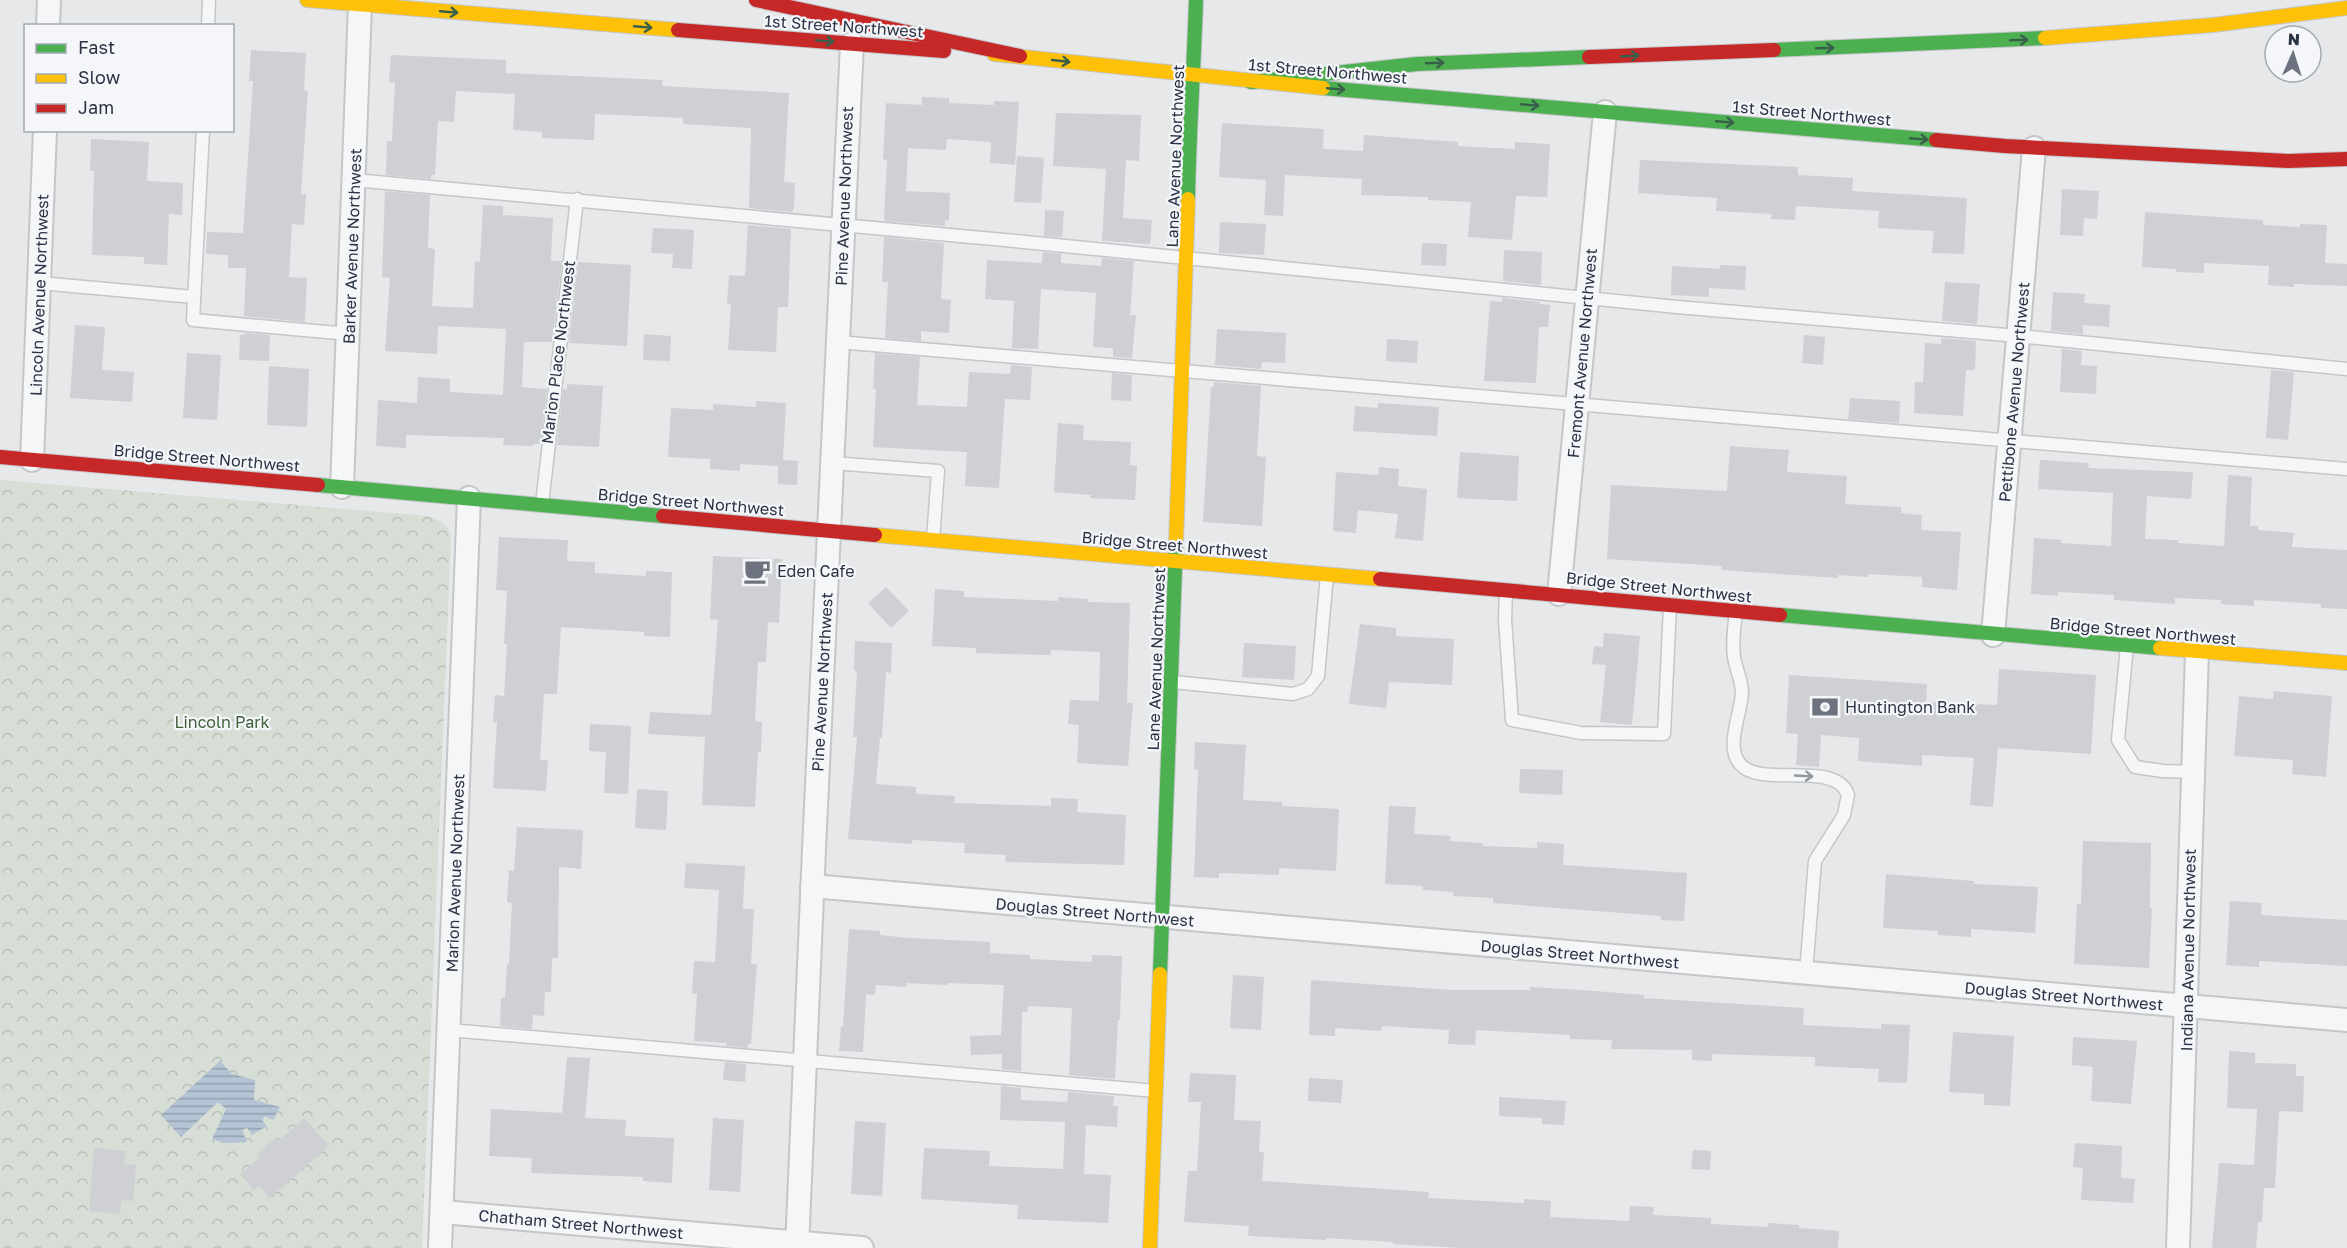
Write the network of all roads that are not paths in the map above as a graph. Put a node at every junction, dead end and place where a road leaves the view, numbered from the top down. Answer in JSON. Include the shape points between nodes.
{"nodes":[{"id":1,"x":49,"y":0,"type":"edge"},
{"id":2,"x":209,"y":0,"type":"edge"},
{"id":3,"x":307,"y":0,"type":"edge"},
{"id":4,"x":756,"y":0,"type":"edge"},
{"id":5,"x":1196,"y":0,"type":"edge"},
{"id":6,"x":360,"y":5,"type":"junction"},
{"id":7,"x":2347,"y":8,"type":"edge"},
{"id":8,"x":48,"y":24,"type":"edge"},
{"id":9,"x":208,"y":24,"type":"edge"},
{"id":10,"x":852,"y":44,"type":"junction"},
{"id":11,"x":1020,"y":56,"type":"junction"},
{"id":12,"x":1194,"y":76,"type":"junction"},
{"id":13,"x":1251,"y":82,"type":"junction"},
{"id":14,"x":1605,"y":112,"type":"junction"},
{"id":15,"x":45,"y":132,"type":"edge"},
{"id":16,"x":203,"y":132,"type":"edge"},
{"id":17,"x":2034,"y":148,"type":"junction"},
{"id":18,"x":2347,"y":159,"type":"edge"},
{"id":19,"x":354,"y":180,"type":"junction"},
{"id":20,"x":577,"y":199,"type":"junction"},
{"id":21,"x":844,"y":225,"type":"junction"},
{"id":22,"x":1187,"y":258,"type":"junction"},
{"id":23,"x":40,"y":283,"type":"junction"},
{"id":24,"x":194,"y":297,"type":"junction"},
{"id":25,"x":1588,"y":298,"type":"junction"},
{"id":26,"x":349,"y":334,"type":"junction"},
{"id":27,"x":2018,"y":336,"type":"junction"},
{"id":28,"x":838,"y":342,"type":"junction"},
{"id":29,"x":2347,"y":369,"type":"edge"},
{"id":30,"x":1183,"y":371,"type":"junction"},
{"id":31,"x":1577,"y":405,"type":"junction"},
{"id":32,"x":2010,"y":440,"type":"junction"},
{"id":33,"x":0,"y":457,"type":"edge"},
{"id":34,"x":32,"y":460,"type":"junction"},
{"id":35,"x":832,"y":463,"type":"junction"},
{"id":36,"x":2347,"y":469,"type":"edge"},
{"id":37,"x":342,"y":487,"type":"junction"},
{"id":38,"x":469,"y":498,"type":"junction"},
{"id":39,"x":542,"y":504,"type":"junction"},
{"id":40,"x":829,"y":531,"type":"junction"},
{"id":41,"x":933,"y":541,"type":"junction"},
{"id":42,"x":1175,"y":562,"type":"junction"},
{"id":43,"x":1327,"y":574,"type":"junction"},
{"id":44,"x":1506,"y":589,"type":"junction"},
{"id":45,"x":1559,"y":594,"type":"junction"},
{"id":46,"x":1670,"y":605,"type":"junction"},
{"id":47,"x":1736,"y":611,"type":"junction"},
{"id":48,"x":1993,"y":635,"type":"junction"},
{"id":49,"x":2127,"y":646,"type":"junction"},
{"id":50,"x":2197,"y":651,"type":"junction"},
{"id":51,"x":2347,"y":663,"type":"edge"},
{"id":52,"x":1172,"y":682,"type":"junction"},
{"id":53,"x":2193,"y":771,"type":"junction"},
{"id":54,"x":812,"y":886,"type":"junction"},
{"id":55,"x":1164,"y":918,"type":"junction"},
{"id":56,"x":1806,"y":973,"type":"junction"},
{"id":57,"x":2187,"y":1007,"type":"junction"},
{"id":58,"x":2347,"y":1020,"type":"edge"},
{"id":59,"x":449,"y":1029,"type":"junction"},
{"id":60,"x":805,"y":1061,"type":"junction"},
{"id":61,"x":1157,"y":1091,"type":"junction"},
{"id":62,"x":442,"y":1212,"type":"junction"},
{"id":63,"x":797,"y":1245,"type":"edge"},
{"id":64,"x":440,"y":1248,"type":"edge"},
{"id":65,"x":862,"y":1248,"type":"edge"},
{"id":66,"x":1150,"y":1248,"type":"edge"},
{"id":67,"x":2178,"y":1248,"type":"edge"}],
"edges":[{"from":1,"to":8,"type":"street"},
{"from":2,"to":9,"type":"lane"},
{"from":3,"to":6,"type":"main road","name":"1st Street Northwest"},
{"from":4,"to":11,"type":"main road"},
{"from":5,"to":12,"type":"main road","name":"Lane Avenue Northwest"},
{"from":6,"to":10,"type":"main road","name":"1st Street Northwest","one_way":true},
{"from":6,"to":19,"type":"street","name":"Barker Avenue Northwest"},
{"from":13,"to":7,"type":"main road","one_way":true,"via":[[1417,64],[2038,39],[2213,25]]},
{"from":10,"to":11,"type":"main road","name":"1st Street Northwest"},
{"from":10,"to":21,"type":"street","name":"Pine Avenue Northwest"},
{"from":11,"to":12,"type":"main road","name":"1st Street Northwest","one_way":true},
{"from":12,"to":13,"type":"main road","name":"1st Street Northwest"},
{"from":12,"to":22,"type":"main road","name":"Lane Avenue Northwest"},
{"from":13,"to":14,"type":"main road","name":"1st Street Northwest","one_way":true},
{"from":14,"to":17,"type":"main road","name":"1st Street Northwest","one_way":true},
{"from":14,"to":25,"type":"street","name":"Fremont Avenue Northwest"},
{"from":15,"to":23,"type":"street","name":"Lincoln Avenue Northwest"},
{"from":16,"to":24,"type":"lane"},
{"from":17,"to":18,"type":"main road","name":"1st Street Northwest","via":[[2288,161]]},
{"from":17,"to":27,"type":"street","name":"Pettibone Avenue Northwest"},
{"from":19,"to":20,"type":"lane"},
{"from":19,"to":26,"type":"street","name":"Barker Avenue Northwest"},
{"from":20,"to":21,"type":"lane"},
{"from":20,"to":39,"type":"lane","name":"Marion Place Northwest"},
{"from":21,"to":22,"type":"lane"},
{"from":21,"to":28,"type":"street","name":"Pine Avenue Northwest"},
{"from":22,"to":25,"type":"lane"},
{"from":22,"to":30,"type":"main road","name":"Lane Avenue Northwest"},
{"from":23,"to":24,"type":"lane"},
{"from":23,"to":34,"type":"street","name":"Lincoln Avenue Northwest"},
{"from":24,"to":26,"type":"lane","via":[[193,320]]},
{"from":25,"to":27,"type":"lane"},
{"from":25,"to":31,"type":"street","name":"Fremont Avenue Northwest"},
{"from":26,"to":37,"type":"street","name":"Barker Avenue Northwest"},
{"from":27,"to":29,"type":"lane"},
{"from":27,"to":32,"type":"street","name":"Pettibone Avenue Northwest"},
{"from":28,"to":30,"type":"lane"},
{"from":28,"to":35,"type":"street","name":"Pine Avenue Northwest"},
{"from":30,"to":31,"type":"lane"},
{"from":30,"to":42,"type":"main road","name":"Lane Avenue Northwest"},
{"from":31,"to":32,"type":"lane"},
{"from":31,"to":45,"type":"street","name":"Fremont Avenue Northwest"},
{"from":32,"to":36,"type":"lane"},
{"from":32,"to":48,"type":"street","name":"Pettibone Avenue Northwest"},
{"from":33,"to":34,"type":"main road","name":"Bridge Street Northwest"},
{"from":34,"to":37,"type":"main road","name":"Bridge Street Northwest"},
{"from":35,"to":40,"type":"street","name":"Pine Avenue Northwest"},
{"from":35,"to":41,"type":"lane","via":[[938,471]]},
{"from":37,"to":38,"type":"main road","name":"Bridge Street Northwest"},
{"from":38,"to":39,"type":"main road","name":"Bridge Street Northwest"},
{"from":38,"to":59,"type":"street","name":"Marion Avenue Northwest"},
{"from":39,"to":40,"type":"main road","name":"Bridge Street Northwest"},
{"from":40,"to":41,"type":"main road","name":"Bridge Street Northwest"},
{"from":40,"to":54,"type":"street","name":"Pine Avenue Northwest"},
{"from":41,"to":42,"type":"main road","name":"Bridge Street Northwest"},
{"from":42,"to":43,"type":"main road","name":"Bridge Street Northwest"},
{"from":42,"to":52,"type":"main road","name":"Lane Avenue Northwest"},
{"from":43,"to":44,"type":"main road","name":"Bridge Street Northwest"},
{"from":43,"to":52,"type":"lane","via":[[1318,676],[1308,689],[1293,694]]},
{"from":44,"to":45,"type":"main road","name":"Bridge Street Northwest"},
{"from":44,"to":46,"type":"lane","via":[[1512,720],[1581,733],[1664,734]]},
{"from":45,"to":46,"type":"main road","name":"Bridge Street Northwest"},
{"from":46,"to":47,"type":"main road","name":"Bridge Street Northwest"},
{"from":47,"to":48,"type":"main road","name":"Bridge Street Northwest"},
{"from":47,"to":56,"type":"lane","one_way":true,"via":[[1732,638],[1742,695],[1733,750],[1740,764],[1769,774],[1831,778],[1846,789],[1848,803],[1844,815],[1815,861]]},
{"from":48,"to":49,"type":"main road","name":"Bridge Street Northwest"},
{"from":49,"to":50,"type":"main road","name":"Bridge Street Northwest"},
{"from":49,"to":53,"type":"lane","via":[[2118,740],[2135,766]]},
{"from":50,"to":51,"type":"main road","name":"Bridge Street Northwest"},
{"from":50,"to":53,"type":"street","name":"Indiana Avenue Northwest"},
{"from":52,"to":55,"type":"main road","name":"Lane Avenue Northwest"},
{"from":53,"to":57,"type":"street","name":"Indiana Avenue Northwest"},
{"from":54,"to":55,"type":"street","name":"Douglas Street Northwest"},
{"from":54,"to":60,"type":"street","name":"Pine Avenue Northwest"},
{"from":55,"to":56,"type":"street","name":"Douglas Street Northwest"},
{"from":55,"to":61,"type":"main road","name":"Lane Avenue Northwest"},
{"from":56,"to":57,"type":"street","name":"Douglas Street Northwest"},
{"from":57,"to":58,"type":"street","name":"Douglas Street Northwest"},
{"from":57,"to":67,"type":"street","name":"Indiana Avenue Northwest"},
{"from":59,"to":60,"type":"lane"},
{"from":59,"to":62,"type":"street","name":"Marion Avenue Northwest"},
{"from":60,"to":61,"type":"lane"},
{"from":60,"to":63,"type":"street","name":"Pine Avenue Northwest"},
{"from":61,"to":66,"type":"main road","name":"Lane Avenue Northwest"},
{"from":62,"to":63,"type":"street","name":"Chatham Street Northwest"},
{"from":62,"to":64,"type":"street","name":"Marion Avenue Northwest"},
{"from":63,"to":65,"type":"street","name":"Chatham Street Northwest"}]}
